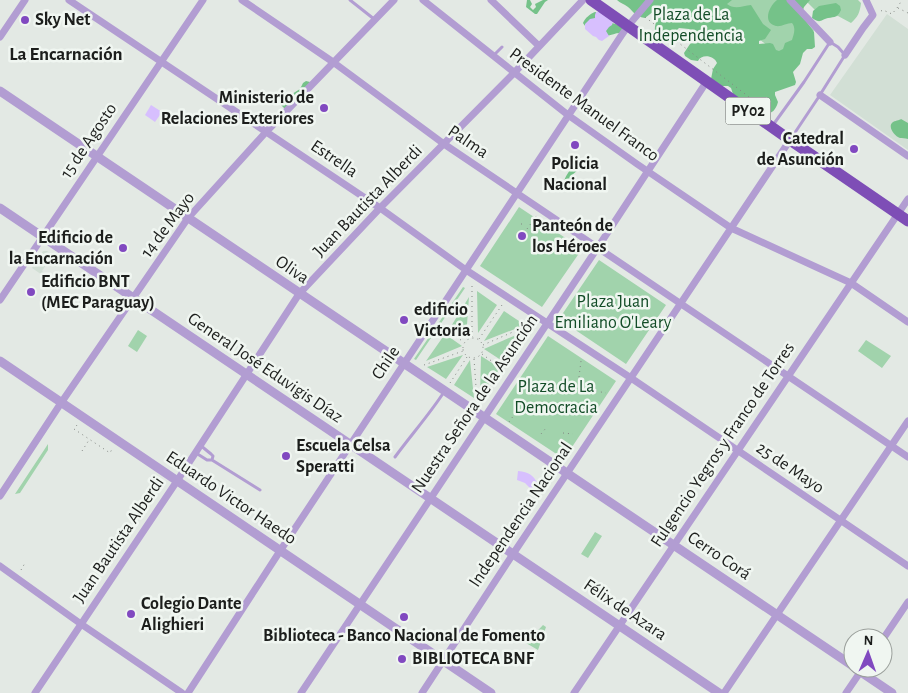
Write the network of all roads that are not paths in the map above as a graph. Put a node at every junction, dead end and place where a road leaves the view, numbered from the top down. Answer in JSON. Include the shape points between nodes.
{"nodes":[{"id":1,"x":25,"y":0,"type":"edge"},
{"id":2,"x":69,"y":0,"type":"edge"},
{"id":3,"x":202,"y":0,"type":"edge"},
{"id":4,"x":242,"y":0,"type":"edge"},
{"id":5,"x":350,"y":0,"type":"edge"},
{"id":6,"x":394,"y":0,"type":"edge"},
{"id":7,"x":423,"y":0,"type":"edge"},
{"id":8,"x":491,"y":0,"type":"edge"},
{"id":9,"x":583,"y":0,"type":"edge"},
{"id":10,"x":591,"y":0,"type":"edge"},
{"id":11,"x":650,"y":0,"type":"edge"},
{"id":12,"x":790,"y":0,"type":"edge"},
{"id":13,"x":866,"y":0,"type":"edge"},
{"id":14,"x":374,"y":20,"type":"junction"},
{"id":15,"x":628,"y":26,"type":"junction"},
{"id":16,"x":0,"y":37,"type":"edge"},
{"id":17,"x":830,"y":42,"type":"junction"},
{"id":18,"x":539,"y":46,"type":"junction"},
{"id":19,"x":502,"y":47,"type":"dead end"},
{"id":20,"x":845,"y":55,"type":"junction"},
{"id":21,"x":493,"y":56,"type":"junction"},
{"id":22,"x":161,"y":62,"type":"junction"},
{"id":23,"x":333,"y":62,"type":"junction"},
{"id":24,"x":514,"y":73,"type":"junction"},
{"id":25,"x":706,"y":81,"type":"junction"},
{"id":26,"x":0,"y":91,"type":"edge"},
{"id":27,"x":820,"y":95,"type":"junction"},
{"id":28,"x":568,"y":116,"type":"junction"},
{"id":29,"x":771,"y":127,"type":"junction"},
{"id":30,"x":266,"y":132,"type":"junction"},
{"id":31,"x":790,"y":140,"type":"junction"},
{"id":32,"x":444,"y":144,"type":"junction"},
{"id":33,"x":908,"y":156,"type":"edge"},
{"id":34,"x":97,"y":157,"type":"junction"},
{"id":35,"x":647,"y":171,"type":"junction"},
{"id":36,"x":517,"y":193,"type":"junction"},
{"id":37,"x":908,"y":198,"type":"edge"},
{"id":38,"x":0,"y":208,"type":"edge"},
{"id":39,"x":380,"y":208,"type":"junction"},
{"id":40,"x":897,"y":214,"type":"junction"},
{"id":41,"x":188,"y":218,"type":"junction"},
{"id":42,"x":908,"y":221,"type":"edge"},
{"id":43,"x":731,"y":228,"type":"junction"},
{"id":44,"x":42,"y":237,"type":"junction"},
{"id":45,"x":597,"y":248,"type":"junction"},
{"id":46,"x":466,"y":270,"type":"junction"},
{"id":47,"x":851,"y":283,"type":"junction"},
{"id":48,"x":299,"y":294,"type":"junction"},
{"id":49,"x":133,"y":298,"type":"junction"},
{"id":50,"x":0,"y":300,"type":"edge"},
{"id":51,"x":681,"y":302,"type":"junction"},
{"id":52,"x":908,"y":322,"type":"edge"},
{"id":53,"x":546,"y":324,"type":"junction"},
{"id":54,"x":0,"y":362,"type":"edge"},
{"id":55,"x":404,"y":364,"type":"junction"},
{"id":56,"x":247,"y":375,"type":"junction"},
{"id":57,"x":788,"y":376,"type":"junction"},
{"id":58,"x":630,"y":378,"type":"junction"},
{"id":59,"x":444,"y":391,"type":"junction"},
{"id":60,"x":61,"y":403,"type":"junction"},
{"id":61,"x":484,"y":418,"type":"junction"},
{"id":62,"x":908,"y":421,"type":"edge"},
{"id":63,"x":350,"y":444,"type":"junction"},
{"id":64,"x":200,"y":445,"type":"junction"},
{"id":65,"x":891,"y":446,"type":"junction"},
{"id":66,"x":738,"y":451,"type":"junction"},
{"id":67,"x":196,"y":453,"type":"junction"},
{"id":68,"x":395,"y":456,"type":"dead end"},
{"id":69,"x":908,"y":457,"type":"edge"},
{"id":70,"x":212,"y":460,"type":"junction"},
{"id":71,"x":567,"y":473,"type":"junction"},
{"id":72,"x":177,"y":481,"type":"junction"},
{"id":73,"x":260,"y":490,"type":"dead end"},
{"id":74,"x":0,"y":496,"type":"edge"},
{"id":75,"x":430,"y":498,"type":"junction"},
{"id":76,"x":841,"y":521,"type":"junction"},
{"id":77,"x":674,"y":546,"type":"junction"},
{"id":78,"x":280,"y":550,"type":"junction"},
{"id":79,"x":513,"y":554,"type":"junction"},
{"id":80,"x":0,"y":566,"type":"edge"},
{"id":81,"x":908,"y":566,"type":"edge"},
{"id":82,"x":908,"y":602,"type":"edge"},
{"id":83,"x":360,"y":604,"type":"junction"},
{"id":84,"x":777,"y":615,"type":"junction"},
{"id":85,"x":81,"y":624,"type":"junction"},
{"id":86,"x":619,"y":626,"type":"junction"},
{"id":87,"x":890,"y":628,"type":"edge"},
{"id":88,"x":843,"y":659,"type":"edge"},
{"id":89,"x":444,"y":661,"type":"junction"},
{"id":90,"x":854,"y":678,"type":"edge"},
{"id":91,"x":871,"y":678,"type":"edge"},
{"id":92,"x":34,"y":693,"type":"edge"},
{"id":93,"x":182,"y":693,"type":"edge"},
{"id":94,"x":188,"y":693,"type":"edge"},
{"id":95,"x":301,"y":693,"type":"edge"},
{"id":96,"x":422,"y":693,"type":"edge"},
{"id":97,"x":492,"y":693,"type":"edge"},
{"id":98,"x":574,"y":693,"type":"edge"},
{"id":99,"x":719,"y":693,"type":"edge"},
{"id":100,"x":724,"y":693,"type":"edge"},
{"id":101,"x":846,"y":693,"type":"edge"},
{"id":102,"x":892,"y":693,"type":"edge"}],
"edges":[{"from":1,"to":16,"type":"street"},
{"from":2,"to":22,"type":"street","name":"Estrella"},
{"from":3,"to":22,"type":"street","name":"15 de Agosto"},
{"from":4,"to":23,"type":"street","name":"Palma"},
{"from":5,"to":14,"type":"lane"},
{"from":6,"to":14,"type":"street","name":"14 de Mayo"},
{"from":7,"to":21,"type":"street","name":"Presidente Manuel Franco"},
{"from":8,"to":18,"type":"street"},
{"from":9,"to":18,"type":"street","name":"Juan Bautista Alberdi"},
{"from":10,"to":15,"type":"highway"},
{"from":11,"to":15,"type":"street","name":"Chile"},
{"from":12,"to":17,"type":"street"},
{"from":13,"to":20,"type":"street","name":"Independencia Nacional","via":[[873,15]]},
{"from":14,"to":23,"type":"street","name":"14 de Mayo"},
{"from":15,"to":25,"type":"highway","number":"PY02"},
{"from":15,"to":28,"type":"street","name":"Chile"},
{"from":17,"to":20,"type":"lane"},
{"from":17,"to":29,"type":"lane"},
{"from":18,"to":24,"type":"street","name":"Juan Bautista Alberdi"},
{"from":19,"to":21,"type":"lane"},
{"from":20,"to":27,"type":"lane","name":"Independencia Nacional"},
{"from":21,"to":24,"type":"street","name":"Presidente Manuel Franco"},
{"from":22,"to":30,"type":"street","name":"Estrella"},
{"from":22,"to":34,"type":"street","name":"15 de Agosto"},
{"from":23,"to":30,"type":"street","name":"14 de Mayo"},
{"from":23,"to":32,"type":"street","name":"Palma"},
{"from":24,"to":28,"type":"street","name":"Presidente Manuel Franco"},
{"from":24,"to":32,"type":"street","name":"Juan Bautista Alberdi"},
{"from":25,"to":29,"type":"highway","number":"PY02"},
{"from":25,"to":35,"type":"street","name":"Nuestra Señora de la Asunción","number":"PY02"},
{"from":26,"to":34,"type":"street","name":"Oliva"},
{"from":27,"to":31,"type":"lane","name":"Independencia Nacional"},
{"from":27,"to":33,"type":"street"},
{"from":28,"to":35,"type":"street","name":"Presidente Manuel Franco"},
{"from":28,"to":36,"type":"street","name":"Chile"},
{"from":29,"to":31,"type":"highway","number":"PY02"},
{"from":30,"to":39,"type":"street","name":"Estrella"},
{"from":30,"to":41,"type":"street","name":"14 de Mayo"},
{"from":31,"to":40,"type":"highway","number":"PY02"},
{"from":31,"to":43,"type":"street","name":"Independencia Nacional"},
{"from":32,"to":36,"type":"street","name":"Palma"},
{"from":32,"to":39,"type":"street","name":"Juan Bautista Alberdi"},
{"from":34,"to":41,"type":"street","name":"Oliva"},
{"from":34,"to":44,"type":"street","name":"15 de Agosto"},
{"from":35,"to":43,"type":"street","name":"Presidente Manuel Franco"},
{"from":35,"to":45,"type":"street","name":"Nuestra Señora de la Asunción","number":"PY02"},
{"from":36,"to":45,"type":"street","name":"Palma"},
{"from":36,"to":46,"type":"street","name":"Chile"},
{"from":37,"to":40,"type":"street","name":"Fulgencio Yegros y Franco de Torres"},
{"from":38,"to":44,"type":"street","name":"General José Eduvigis Díaz"},
{"from":39,"to":46,"type":"street","name":"Estrella"},
{"from":39,"to":48,"type":"street","name":"Juan Bautista Alberdi"},
{"from":40,"to":42,"type":"highway","number":"PY02"},
{"from":40,"to":47,"type":"street","name":"Fulgencio Yegros y Franco de Torres"},
{"from":41,"to":48,"type":"street","name":"Oliva"},
{"from":41,"to":49,"type":"street","name":"14 de Mayo"},
{"from":43,"to":47,"type":"street","name":"Presidente Manuel Franco"},
{"from":43,"to":51,"type":"street","name":"Independencia Nacional"},
{"from":44,"to":49,"type":"street","name":"General José Eduvigis Díaz"},
{"from":44,"to":50,"type":"street","name":"15 de Agosto"},
{"from":45,"to":51,"type":"street","name":"Palma"},
{"from":45,"to":53,"type":"street","name":"Nuestra Señora de la Asunción"},
{"from":46,"to":53,"type":"street","name":"Estrella"},
{"from":46,"to":55,"type":"street","name":"Chile"},
{"from":47,"to":52,"type":"street","name":"Presidente Manuel Franco"},
{"from":47,"to":57,"type":"street","name":"Fulgencio Yegros y Franco de Torres"},
{"from":48,"to":55,"type":"street","name":"Oliva"},
{"from":48,"to":56,"type":"street","name":"Juan Bautista Alberdi"},
{"from":49,"to":56,"type":"street","name":"General José Eduvigis Díaz"},
{"from":49,"to":60,"type":"street","name":"14 de Mayo"},
{"from":51,"to":57,"type":"street","name":"Palma"},
{"from":51,"to":58,"type":"street","name":"Independencia Nacional"},
{"from":53,"to":58,"type":"street","name":"Estrella"},
{"from":53,"to":61,"type":"street","name":"Nuestra Señora de la Asunción"},
{"from":54,"to":60,"type":"street","name":"Eduardo Victor Haedo"},
{"from":55,"to":59,"type":"street","name":"Oliva"},
{"from":55,"to":63,"type":"street","name":"Chile"},
{"from":56,"to":63,"type":"street","name":"General José Eduvigis Díaz"},
{"from":56,"to":64,"type":"street","name":"Juan Bautista Alberdi"},
{"from":57,"to":65,"type":"street","name":"Palma"},
{"from":57,"to":66,"type":"street","name":"Fulgencio Yegros y Franco de Torres"},
{"from":58,"to":66,"type":"street","name":"25 de Mayo"},
{"from":58,"to":71,"type":"street","name":"Independencia Nacional"},
{"from":59,"to":61,"type":"street","name":"Oliva"},
{"from":59,"to":68,"type":"lane"},
{"from":60,"to":72,"type":"street","name":"Eduardo Victor Haedo"},
{"from":60,"to":74,"type":"street","name":"14 de Mayo"},
{"from":61,"to":71,"type":"street","name":"Oliva"},
{"from":61,"to":75,"type":"street","name":"Nuestra Señora de la Asunción"},
{"from":62,"to":65,"type":"street"},
{"from":63,"to":75,"type":"street","name":"General José Eduvigis Díaz"},
{"from":63,"to":78,"type":"street","name":"Chile"},
{"from":64,"to":67,"type":"street","name":"Juan Bautista Alberdi"},
{"from":64,"to":70,"type":"lane","via":[[212,454]]},
{"from":65,"to":69,"type":"street","name":"Palma"},
{"from":65,"to":76,"type":"street"},
{"from":66,"to":76,"type":"street","name":"25 de Mayo"},
{"from":66,"to":77,"type":"street","name":"Fulgencio Yegros y Franco de Torres"},
{"from":67,"to":70,"type":"lane"},
{"from":67,"to":72,"type":"street","name":"Juan Bautista Alberdi"},
{"from":70,"to":73,"type":"lane"},
{"from":71,"to":77,"type":"street","name":"Cerro Corá"},
{"from":71,"to":79,"type":"street","name":"Independencia Nacional"},
{"from":72,"to":78,"type":"street","name":"Eduardo Victor Haedo"},
{"from":72,"to":85,"type":"street","name":"Juan Bautista Alberdi"},
{"from":75,"to":79,"type":"street","name":"General José Eduvigis Díaz"},
{"from":75,"to":83,"type":"street","name":"Nuestra Señora de la Asunción"},
{"from":76,"to":81,"type":"street","name":"25 de Mayo"},
{"from":76,"to":84,"type":"street"},
{"from":77,"to":84,"type":"street","name":"Cerro Corá"},
{"from":77,"to":86,"type":"street","name":"Fulgencio Yegros y Franco de Torres"},
{"from":78,"to":83,"type":"street","name":"Eduardo Victor Haedo"},
{"from":78,"to":94,"type":"street","name":"Chile"},
{"from":79,"to":86,"type":"street","name":"Félix de Azara"},
{"from":79,"to":89,"type":"street","name":"Independencia Nacional"},
{"from":80,"to":85,"type":"street"},
{"from":82,"to":87,"type":"street"},
{"from":83,"to":89,"type":"street","name":"Eduardo Victor Haedo"},
{"from":83,"to":95,"type":"street","name":"Nuestra Señora de la Asunción"},
{"from":84,"to":88,"type":"street","name":"Cerro Corá"},
{"from":84,"to":100,"type":"street"},
{"from":85,"to":92,"type":"street","name":"Juan Bautista Alberdi"},
{"from":85,"to":93,"type":"street"},
{"from":86,"to":98,"type":"street","name":"Fulgencio Yegros y Franco de Torres"},
{"from":86,"to":99,"type":"street","name":"Félix de Azara"},
{"from":89,"to":96,"type":"street","name":"Independencia Nacional"},
{"from":89,"to":97,"type":"street","name":"Eduardo Victor Haedo"},
{"from":90,"to":101,"type":"street"},
{"from":91,"to":102,"type":"street","name":"Cerro Corá"}]}
